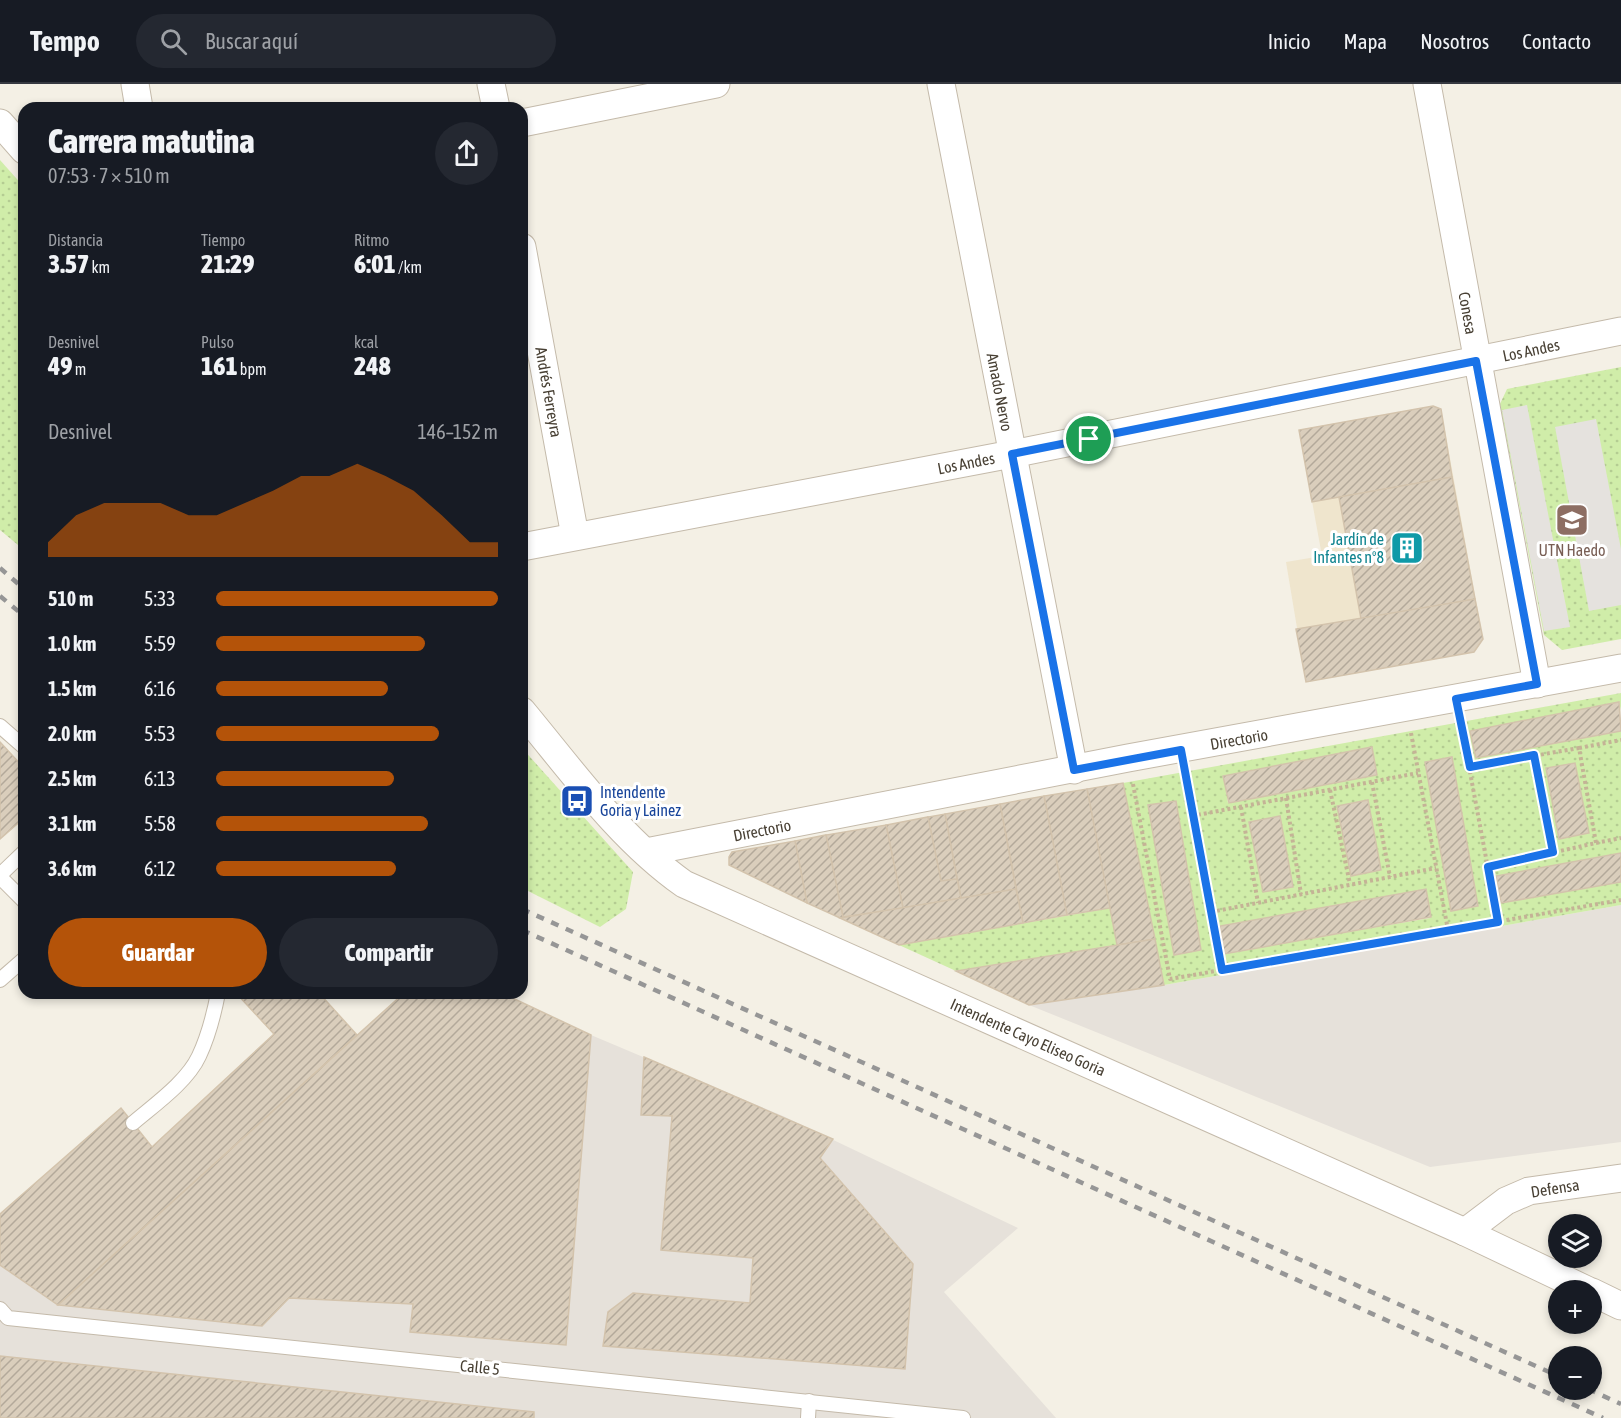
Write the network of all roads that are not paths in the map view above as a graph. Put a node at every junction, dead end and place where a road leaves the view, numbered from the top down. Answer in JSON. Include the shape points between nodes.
{"nodes":[{"id":1,"x":135,"y":84,"type":"edge"},
{"id":2,"x":491,"y":84,"type":"edge"},
{"id":3,"x":716,"y":84,"type":"edge"},
{"id":4,"x":941,"y":84,"type":"edge"},
{"id":5,"x":1427,"y":84,"type":"edge"},
{"id":6,"x":138,"y":102,"type":"edge"},
{"id":7,"x":495,"y":102,"type":"edge"},
{"id":8,"x":528,"y":122,"type":"edge"},
{"id":9,"x":0,"y":123,"type":"edge"},
{"id":10,"x":18,"y":143,"type":"edge"},
{"id":11,"x":528,"y":280,"type":"edge"},
{"id":12,"x":1621,"y":331,"type":"edge"},
{"id":13,"x":1476,"y":361,"type":"junction"},
{"id":14,"x":1012,"y":454,"type":"junction"},
{"id":15,"x":575,"y":536,"type":"junction"},
{"id":16,"x":528,"y":547,"type":"edge"},
{"id":17,"x":1621,"y":668,"type":"edge"},
{"id":18,"x":1537,"y":684,"type":"junction"},
{"id":19,"x":528,"y":718,"type":"edge"},
{"id":20,"x":0,"y":726,"type":"edge"},
{"id":21,"x":18,"y":742,"type":"edge"},
{"id":22,"x":1074,"y":770,"type":"junction"},
{"id":23,"x":646,"y":852,"type":"junction"},
{"id":24,"x":18,"y":858,"type":"edge"},
{"id":25,"x":0,"y":876,"type":"edge"},
{"id":26,"x":18,"y":895,"type":"edge"},
{"id":27,"x":18,"y":964,"type":"edge"},
{"id":28,"x":0,"y":980,"type":"edge"},
{"id":29,"x":217,"y":999,"type":"edge"},
{"id":30,"x":133,"y":1123,"type":"dead end"},
{"id":31,"x":1621,"y":1178,"type":"edge"},
{"id":32,"x":1465,"y":1232,"type":"junction"},
{"id":33,"x":1566,"y":1280,"type":"edge"},
{"id":34,"x":1602,"y":1297,"type":"edge"},
{"id":35,"x":1621,"y":1306,"type":"edge"},
{"id":36,"x":3,"y":1315,"type":"edge"},
{"id":37,"x":809,"y":1401,"type":"junction"},
{"id":38,"x":808,"y":1418,"type":"edge"},
{"id":39,"x":963,"y":1418,"type":"edge"}],
"edges":[{"from":1,"to":6,"type":"street"},
{"from":2,"to":7,"type":"street"},
{"from":3,"to":8,"type":"street"},
{"from":4,"to":14,"type":"street","name":"Amado Nervo"},
{"from":5,"to":13,"type":"street","name":"Conesa"},
{"from":9,"to":10,"type":"street"},
{"from":11,"to":15,"type":"street","name":"Andrés Ferreyra"},
{"from":12,"to":13,"type":"street","name":"Los Andes"},
{"from":13,"to":14,"type":"street","name":"Los Andes"},
{"from":13,"to":18,"type":"street","name":"Conesa"},
{"from":14,"to":15,"type":"street","name":"Los Andes"},
{"from":14,"to":22,"type":"street","name":"Amado Nervo"},
{"from":15,"to":16,"type":"street","name":"Los Andes"},
{"from":17,"to":18,"type":"street","name":"Directorio"},
{"from":18,"to":22,"type":"street","name":"Directorio"},
{"from":19,"to":23,"type":"street","name":"Intendente Cayo Eliseo Goria","via":[[615,822]]},
{"from":20,"to":21,"type":"lane"},
{"from":22,"to":23,"type":"street","name":"Directorio"},
{"from":23,"to":32,"type":"street","name":"Intendente Cayo Eliseo Goria","via":[[684,884]]},
{"from":24,"to":25,"type":"lane"},
{"from":25,"to":26,"type":"lane"},
{"from":27,"to":28,"type":"lane"},
{"from":29,"to":30,"type":"lane","via":[[199,1058],[164,1098]]},
{"from":31,"to":32,"type":"street","name":"Defensa","via":[[1529,1191],[1506,1201]]},
{"from":32,"to":33,"type":"street","name":"Intendente Cayo Eliseo Goria"},
{"from":34,"to":35,"type":"street"},
{"from":36,"to":37,"type":"lane","name":"Calle 5"},
{"from":37,"to":38,"type":"lane"},
{"from":37,"to":39,"type":"lane","name":"Calle 5"}]}
